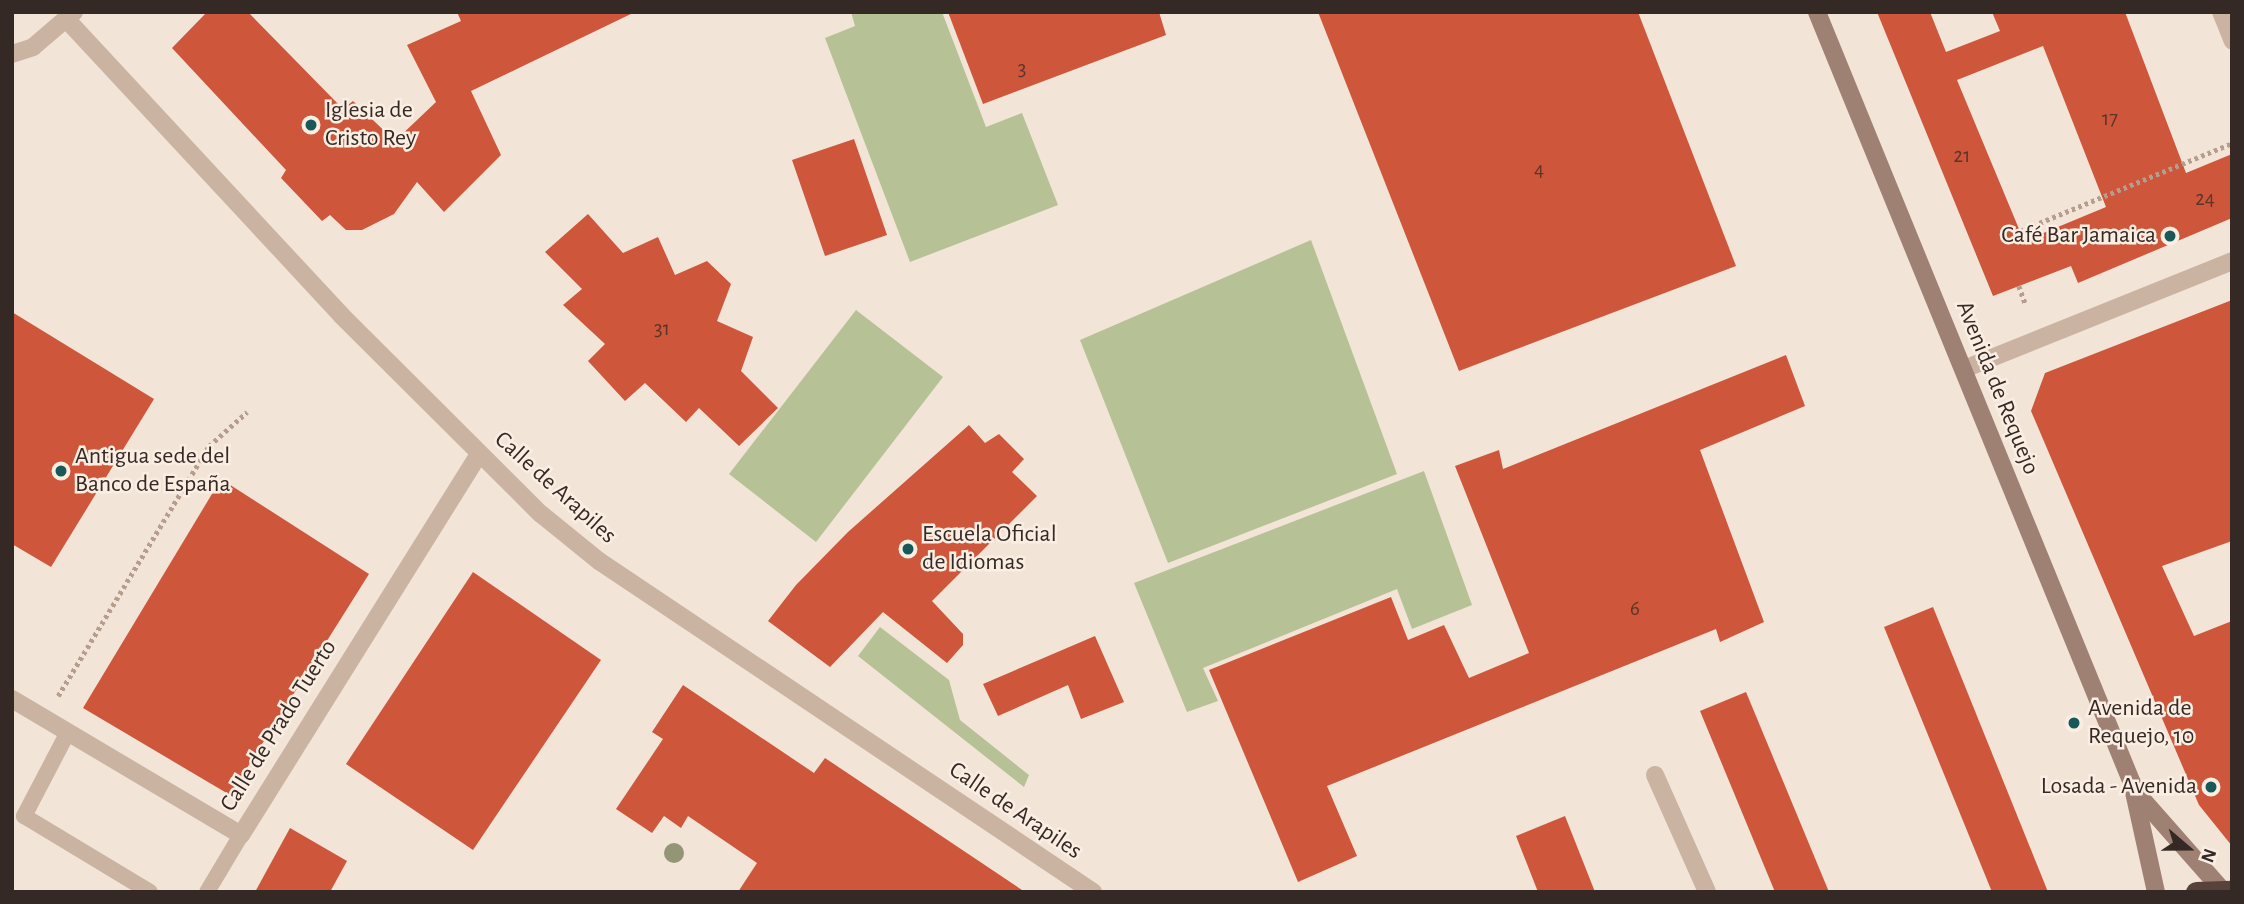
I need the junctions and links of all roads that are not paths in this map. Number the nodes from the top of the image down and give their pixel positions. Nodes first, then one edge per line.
1 (1817, 12) edge
2 (2220, 12) edge
3 (71, 16) edge
4 (2232, 42) edge
5 (12, 54) edge
6 (2232, 261) edge
7 (1964, 369) junction
8 (478, 454) junction
9 (12, 699) edge
10 (68, 732) junction
11 (1655, 775) dead end
12 (2132, 783) junction
13 (241, 835) junction
14 (2227, 890) edge
15 (150, 892) edge
16 (207, 892) edge
17 (1093, 892) edge
18 (1707, 892) edge
19 (2155, 892) edge
20 (2196, 892) edge

1 - 7 main road, Avenida de Requejo
2 - 4 lane
3 - 5 street
3 - 8 street, Calle de Arapiles
6 - 7 street
7 - 12 main road, Avenida de Requejo
8 - 13 street, Calle de Prado Tuerto
8 - 17 street, Calle de Arapiles
9 - 10 street, Calle de Prado Tuerto
10 - 13 street, Calle de Prado Tuerto
10 - 15 lane
11 - 18 street
12 - 14 main road, Avenida de Requejo
12 - 19 main road, Avenida de Requejo
13 - 16 lane
14 - 20 highway

